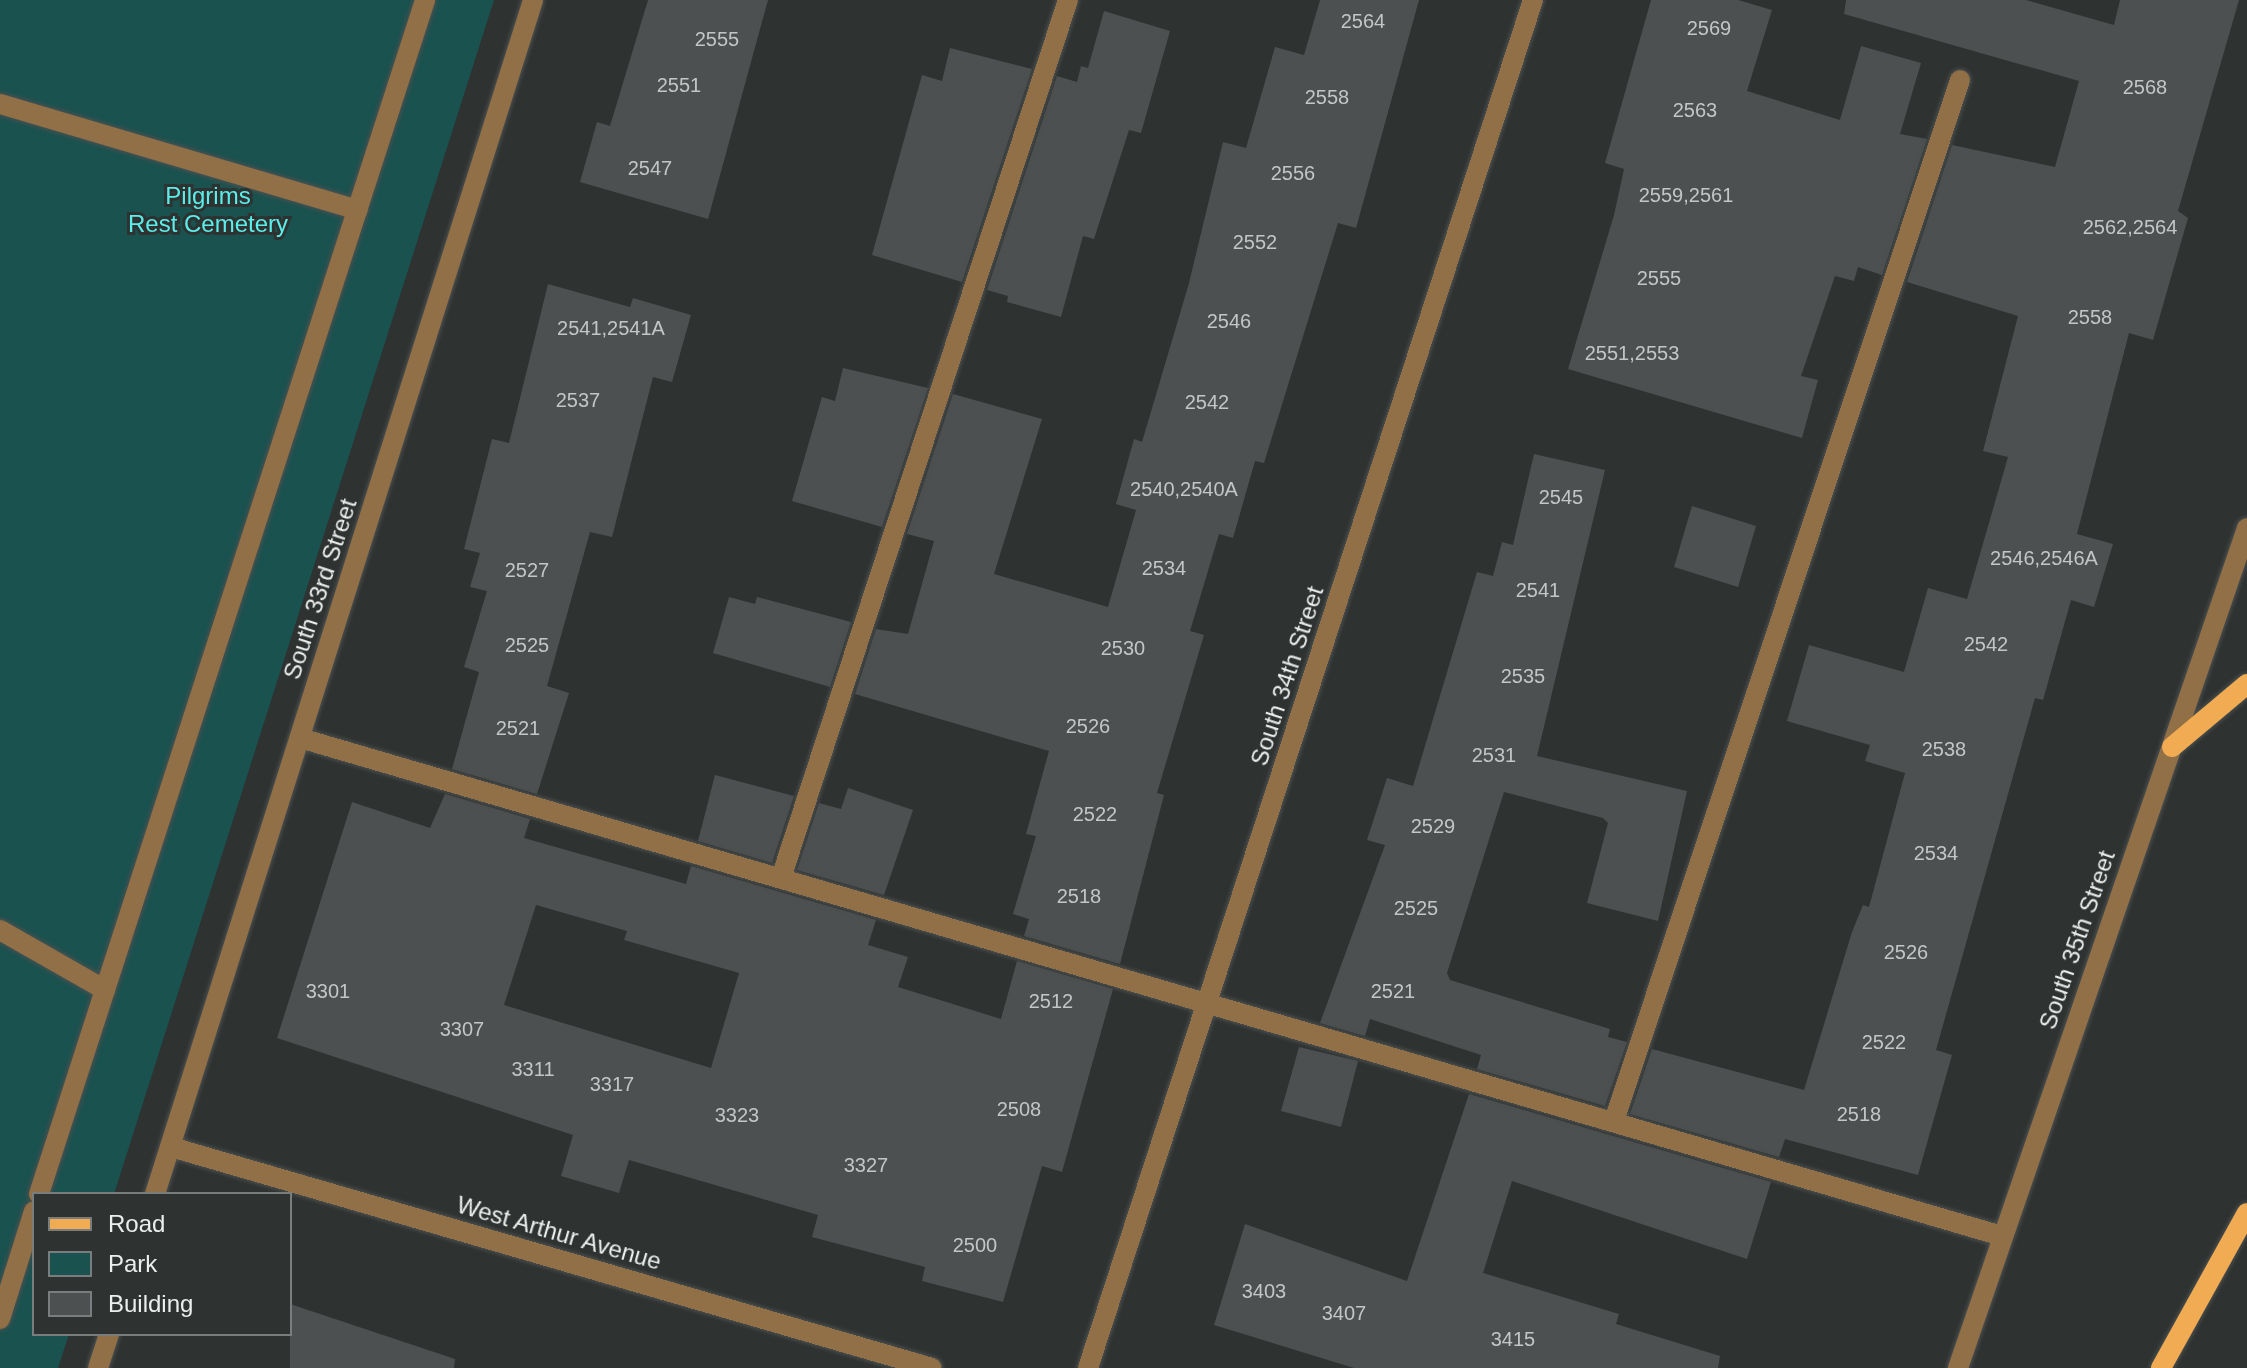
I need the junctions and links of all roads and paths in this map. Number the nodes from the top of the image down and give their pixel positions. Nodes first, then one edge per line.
1 (425, 0) edge
2 (533, 0) edge
3 (1068, 0) edge
4 (1533, 0) edge
5 (1960, 80) dead end
6 (0, 104) edge
7 (358, 210) junction
8 (2247, 528) edge
9 (2247, 684) edge
10 (300, 738) junction
11 (2172, 747) junction
12 (781, 878) junction
13 (0, 930) edge
14 (105, 990) junction
15 (1209, 1002) junction
16 (1614, 1121) junction
17 (171, 1147) junction
18 (40, 1192) edge
19 (156, 1192) edge
20 (32, 1217) edge
21 (2244, 1218) edge
22 (2002, 1236) junction
23 (0, 1319) edge
24 (108, 1336) edge
25 (98, 1368) edge
26 (932, 1368) edge
27 (1088, 1368) edge
28 (1958, 1368) edge
29 (2161, 1368) edge

1 - 7 street
2 - 10 street, South 33rd Street
3 - 12 street
4 - 15 street, South 34th Street
5 - 16 street
6 - 7 street
7 - 14 street
8 - 11 street, South 35th Street
9 - 11 main road
10 - 12 street
10 - 17 street, South 33rd Street
11 - 22 street, South 35th Street
12 - 15 street
13 - 14 street
14 - 18 street
15 - 16 street
15 - 27 street, South 34th Street
16 - 22 street
17 - 19 street, South 33rd Street
17 - 26 street, West Arthur Avenue
20 - 23 street
21 - 29 main road
22 - 28 street, South 35th Street
24 - 25 street

